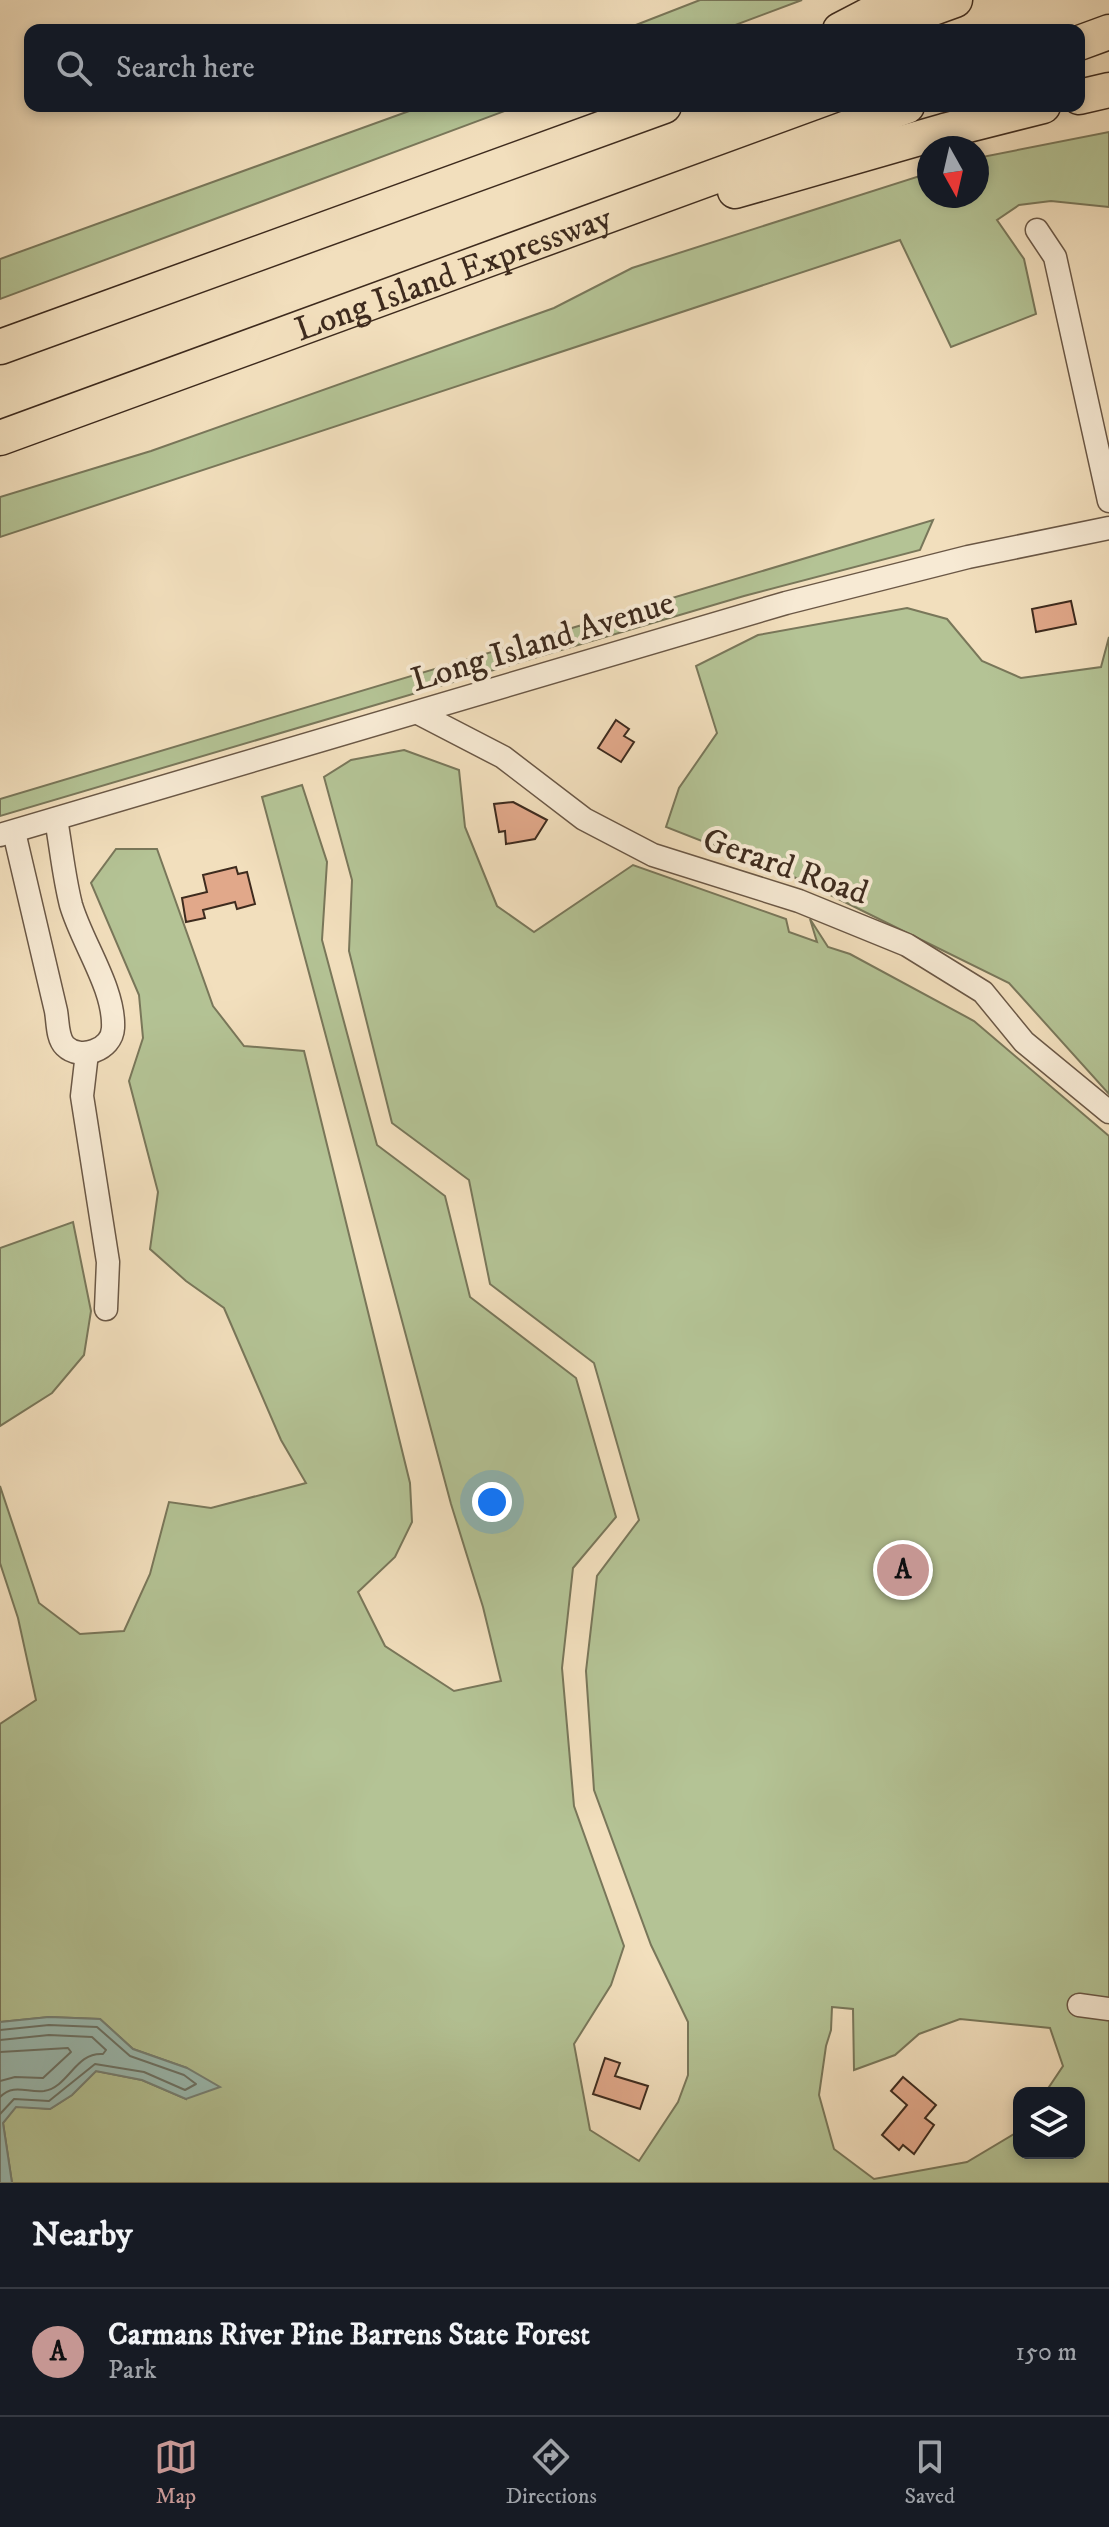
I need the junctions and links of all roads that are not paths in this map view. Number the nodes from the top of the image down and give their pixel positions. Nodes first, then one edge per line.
1 (898, 0) edge
2 (955, 0) edge
3 (852, 24) edge
4 (889, 24) edge
5 (1109, 32) edge
6 (1085, 41) edge
7 (1109, 90) edge
8 (1085, 96) edge
9 (647, 112) edge
10 (891, 112) edge
11 (1021, 112) edge
12 (1037, 230) dead end
13 (521, 247) junction
14 (0, 347) edge
15 (0, 438) edge
16 (1109, 501) edge
17 (1109, 528) edge
18 (418, 713) junction
19 (56, 819) junction
20 (7, 834) edge
21 (87, 1053) junction
22 (1109, 1112) edge
23 (106, 1309) dead end
24 (1079, 2005) dead end
25 (1109, 2009) edge

1 - 3 highway
2 - 4 highway
5 - 6 highway
7 - 8 highway
9 - 14 highway
10 - 13 highway, Long Island Expressway
11 - 13 highway
12 - 16 street
13 - 15 highway, Long Island Expressway
17 - 18 street, Long Island Avenue
18 - 19 street, Long Island Avenue
18 - 22 street, Gerard Road
19 - 20 street, Long Island Avenue
19 - 21 street
20 - 21 street
21 - 23 street
24 - 25 street

